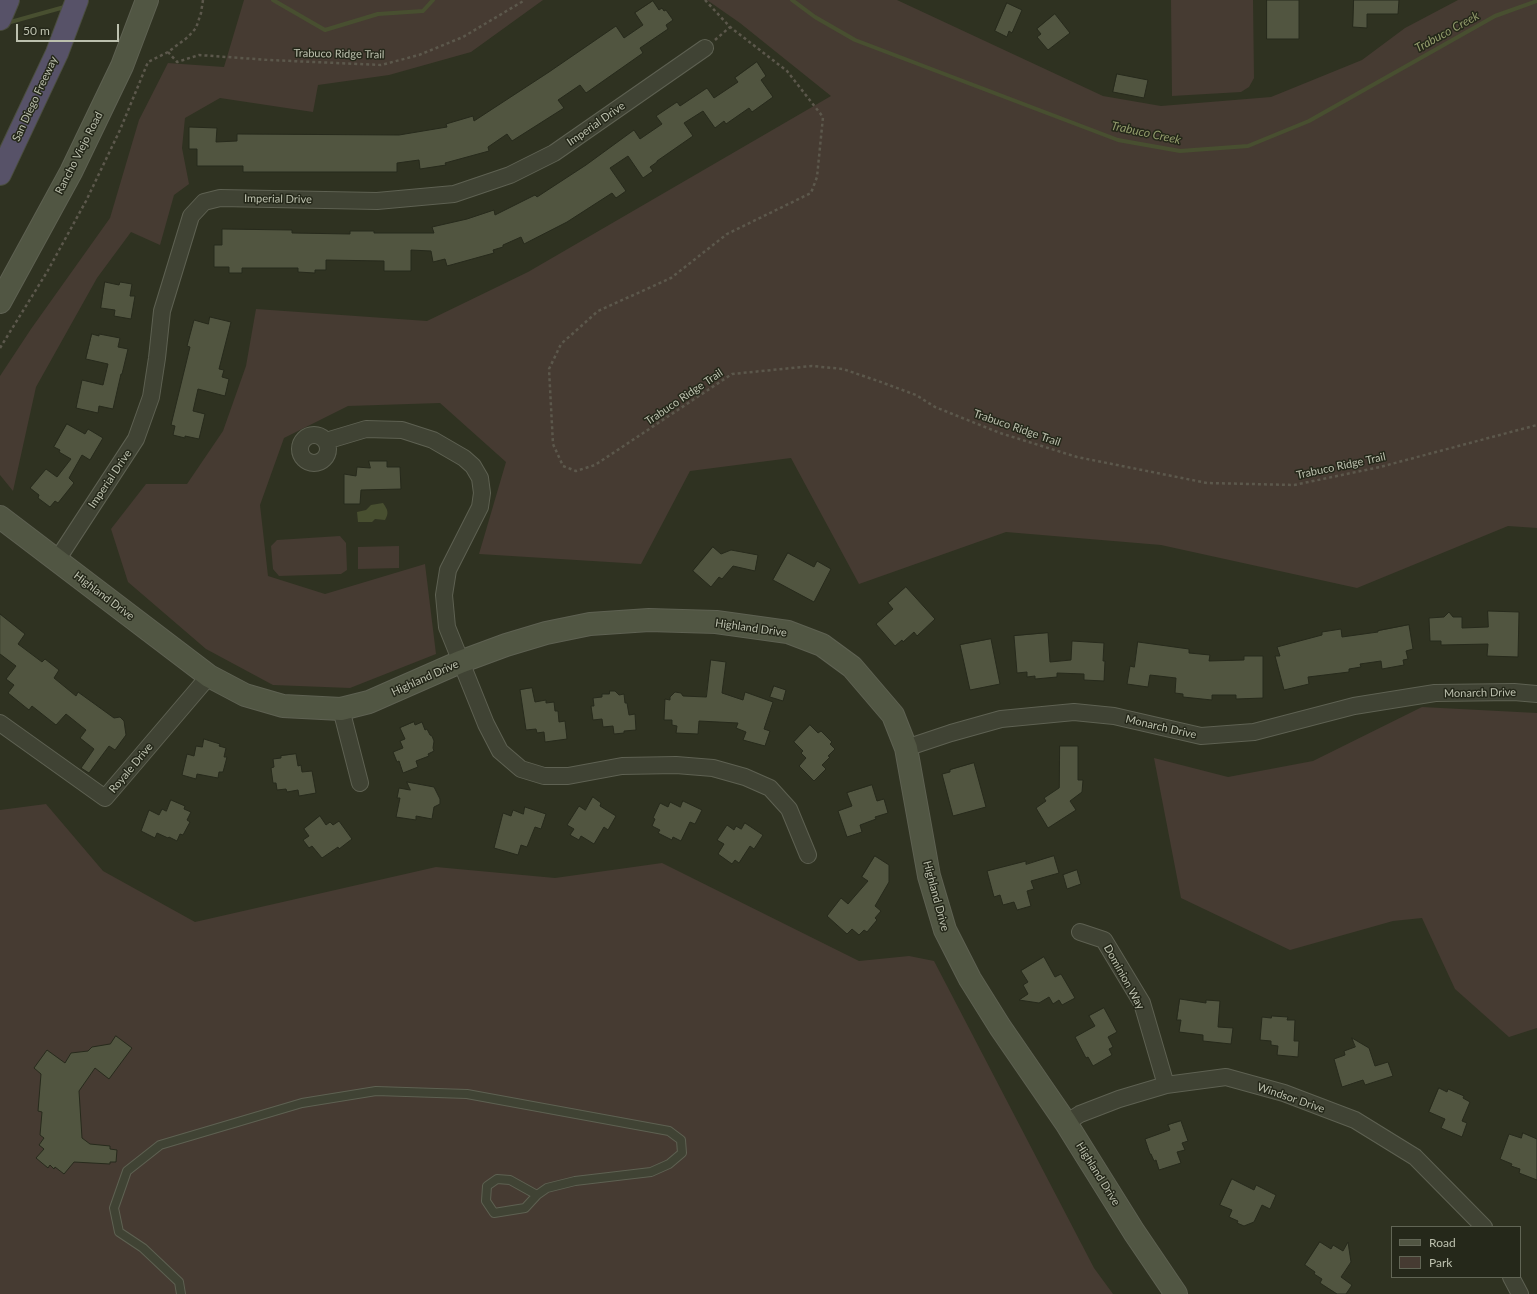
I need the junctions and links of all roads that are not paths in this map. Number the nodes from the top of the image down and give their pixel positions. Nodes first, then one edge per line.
1 (8, 0) edge
2 (77, 0) edge
3 (147, 0) edge
4 (0, 19) edge
5 (705, 48) road end
6 (0, 174) edge
7 (0, 302) edge
8 (326, 441) dead end
9 (0, 517) edge
10 (56, 560) junction
11 (460, 662) junction
12 (209, 676) junction
13 (1537, 694) edge
14 (341, 709) junction
15 (0, 723) edge
16 (906, 748) junction
17 (360, 782) dead end
18 (808, 855) dead end
19 (1080, 932) dead end
20 (1166, 1085) junction
21 (1066, 1123) junction
22 (537, 1195) junction
23 (1483, 1226) edge
24 (1512, 1278) edge
25 (181, 1294) edge
26 (1176, 1294) edge
27 (1520, 1294) edge

1 - 4 highway
2 - 6 highway, San Diego Freeway
3 - 7 street, Rancho Viejo Road
5 - 10 street, Imperial Drive
8 - 11 street
9 - 10 street, Highland Drive
10 - 12 street, Highland Drive
11 - 14 street, Highland Drive
11 - 16 street, Highland Drive
11 - 18 street
12 - 14 street, Highland Drive
12 - 15 street, Royale Drive
13 - 16 street, Monarch Drive
14 - 17 street
16 - 21 street, Highland Drive
19 - 20 street, Dominion Way
20 - 21 street, Windsor Drive
20 - 23 street, Windsor Drive
21 - 26 street, Highland Drive
22 - 22 lane
22 - 25 lane
24 - 27 street

